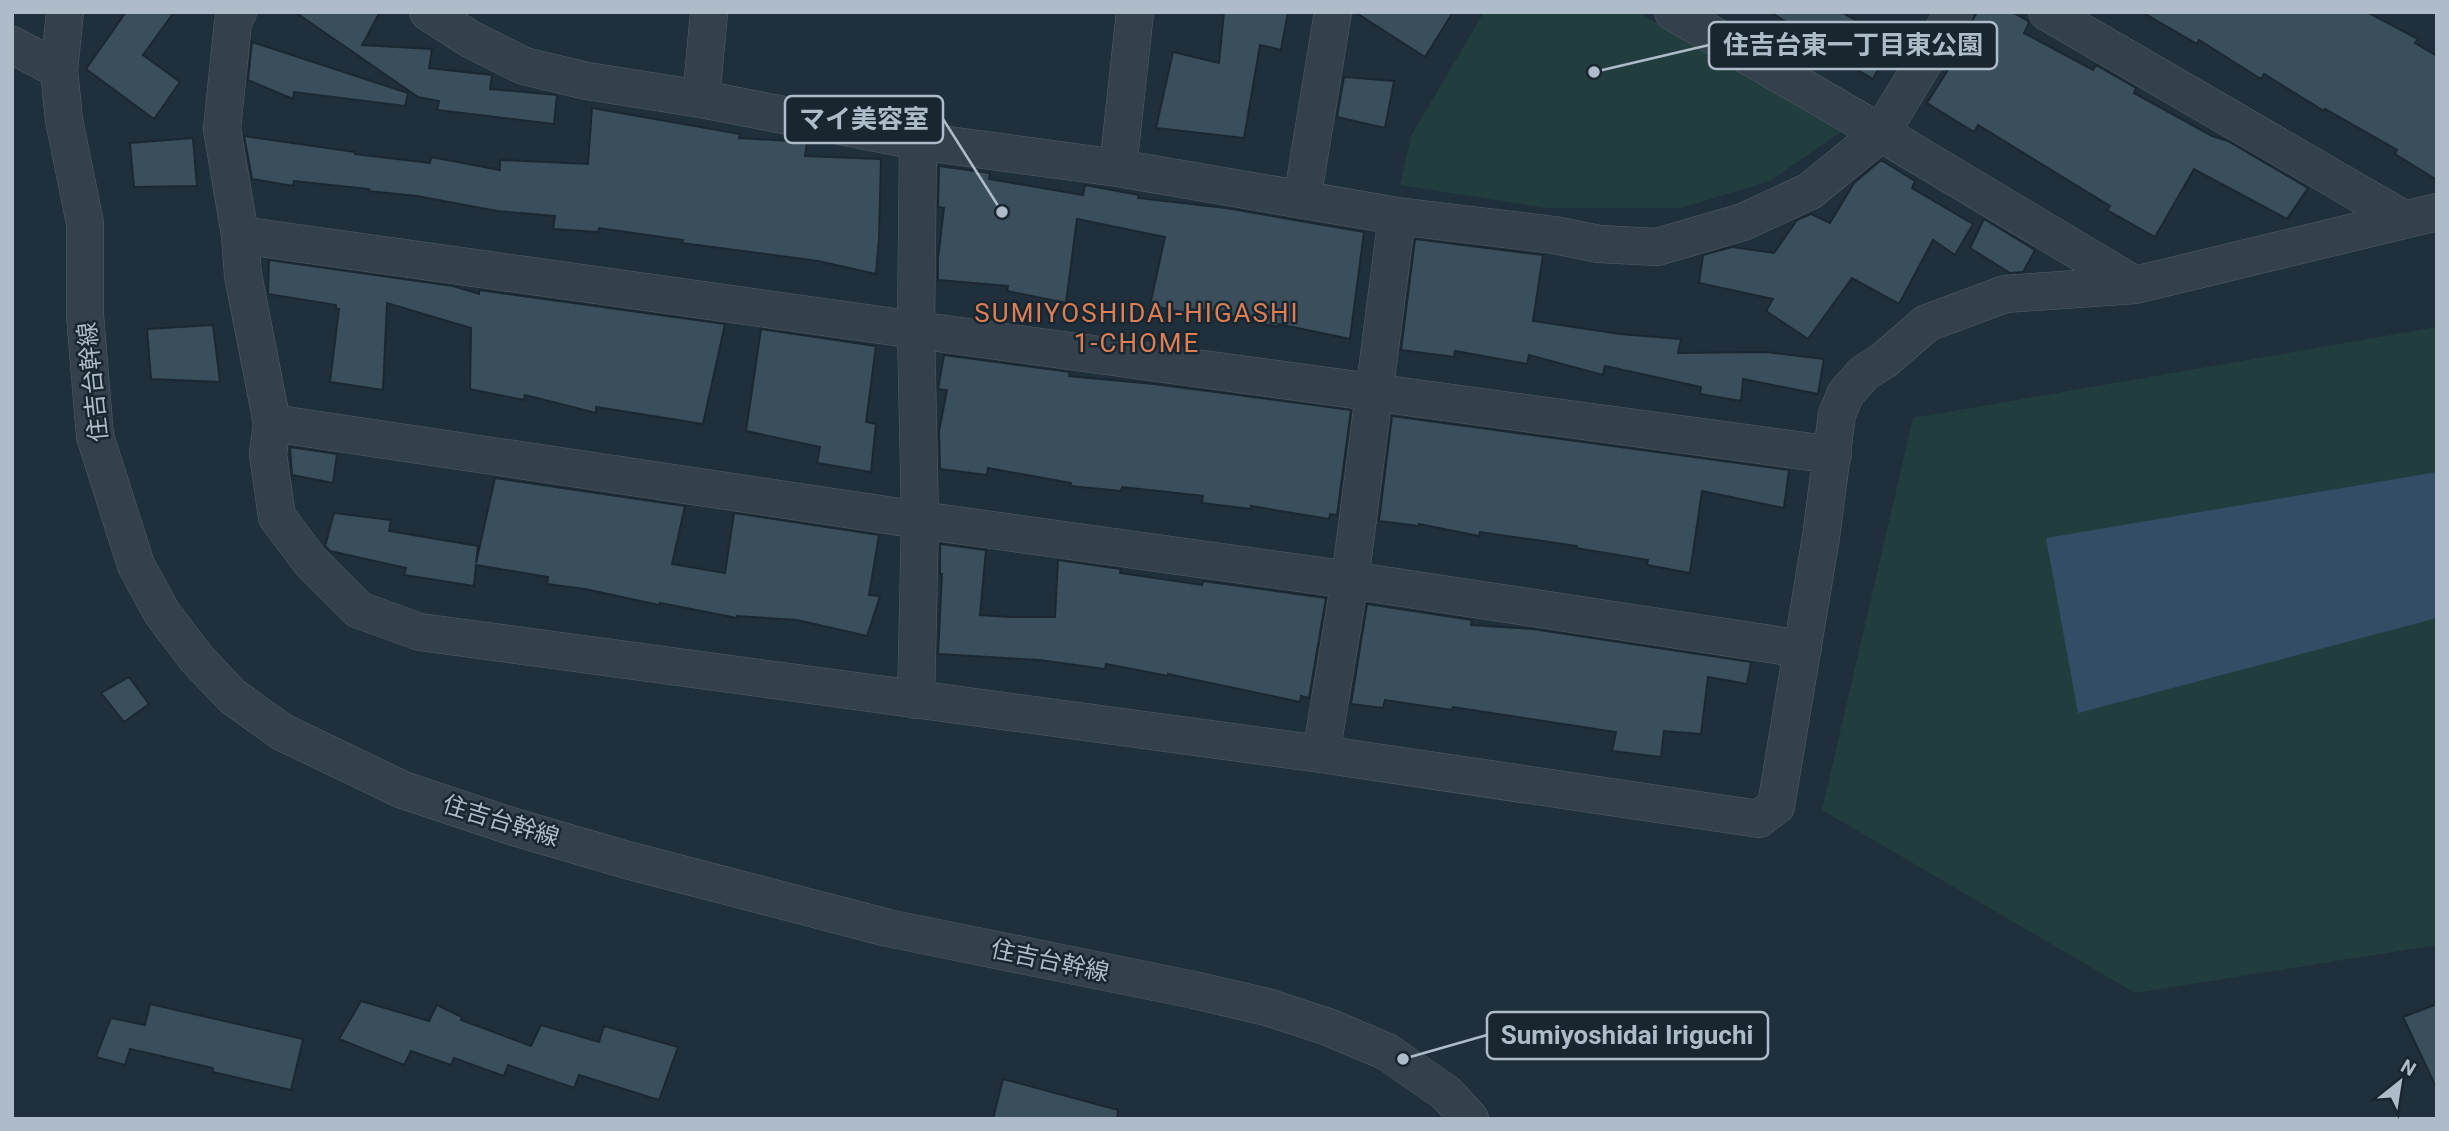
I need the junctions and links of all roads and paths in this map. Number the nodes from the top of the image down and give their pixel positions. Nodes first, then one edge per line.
1 (65, 12) edge
2 (238, 12) edge
3 (428, 12) edge
4 (709, 12) edge
5 (1135, 12) edge
6 (1333, 12) edge
7 (1673, 12) edge
8 (1954, 12) edge
9 (2047, 12) edge
10 (12, 45) edge
11 (60, 70) junction
12 (701, 99) junction
13 (1881, 133) junction
14 (918, 141) junction
15 (1118, 168) junction
16 (1301, 200) junction
17 (1397, 216) junction
18 (2421, 216) edge
19 (240, 235) junction
20 (2135, 285) junction
21 (915, 330) junction
22 (1376, 393) junction
23 (272, 423) junction
24 (1833, 455) junction
25 (920, 520) junction
26 (1350, 580) junction
27 (1803, 649) junction
28 (916, 700) junction
29 (1321, 754) junction
30 (1470, 1119) edge

1 - 11 street, 住吉台幹線
2 - 19 street
3 - 12 street
4 - 12 street
5 - 15 street
6 - 16 street
7 - 13 street
8 - 13 street
9 - 18 street
10 - 11 street
11 - 30 street, 住吉台幹線
12 - 14 street
13 - 17 street
13 - 20 street
14 - 15 street
14 - 21 street
15 - 16 street
16 - 17 street
17 - 22 street
18 - 20 street
19 - 21 street
19 - 23 street
20 - 24 street
21 - 22 street
21 - 25 street
22 - 24 street
22 - 26 street
23 - 25 street
23 - 28 street
24 - 27 street
25 - 26 street
25 - 28 street
26 - 27 street
26 - 29 street
27 - 29 street
28 - 29 street

